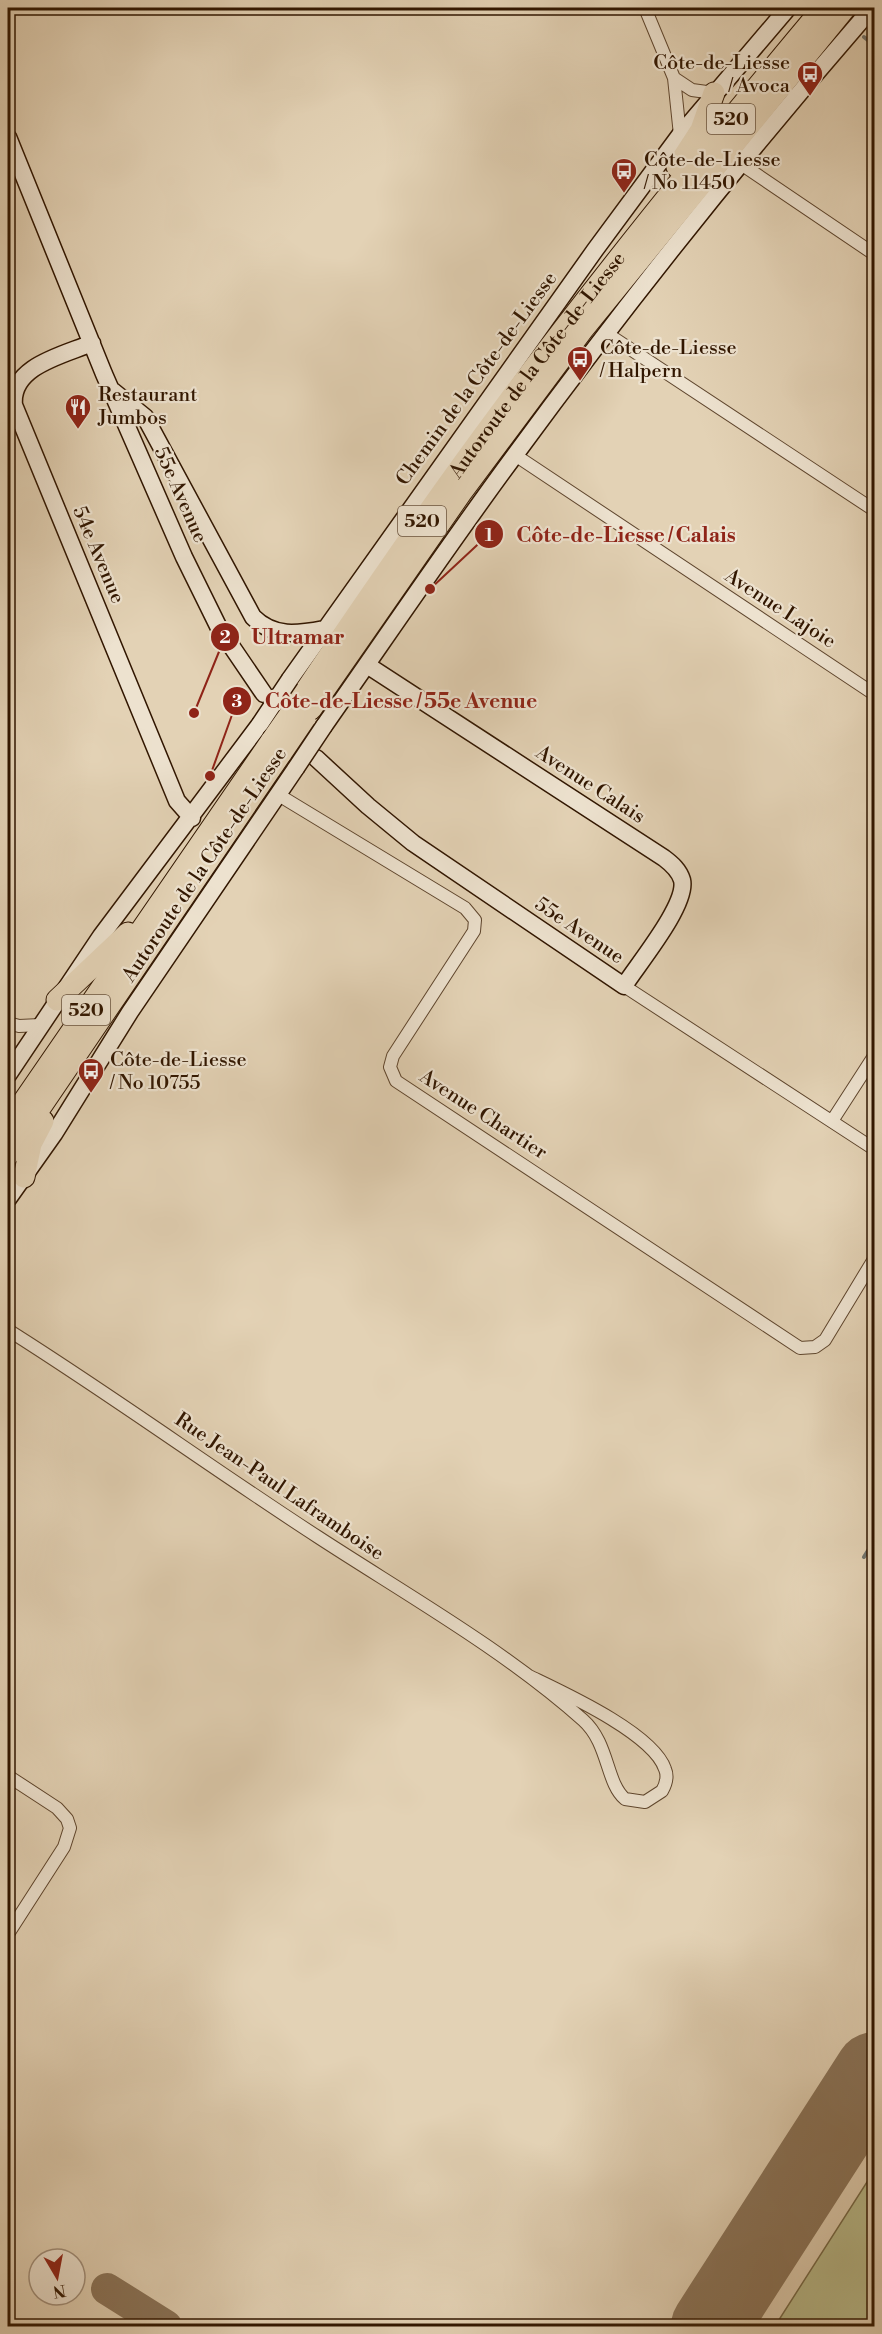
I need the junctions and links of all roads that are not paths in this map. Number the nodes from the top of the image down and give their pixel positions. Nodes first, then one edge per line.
1 (645, 8) edge
2 (788, 8) edge
3 (823, 8) edge
4 (845, 8) edge
5 (872, 8) edge
6 (674, 78) junction
7 (714, 93) junction
8 (680, 135) junction
9 (8, 137) edge
10 (741, 164) junction
11 (639, 231) junction
12 (874, 254) edge
13 (606, 333) junction
14 (92, 343) junction
15 (111, 389) junction
16 (514, 455) junction
17 (874, 510) edge
18 (324, 629) junction
19 (367, 665) junction
20 (264, 694) dead end
21 (874, 694) edge
22 (301, 695) junction
23 (271, 739) junction
24 (316, 758) dead end
25 (277, 794) junction
26 (192, 818) junction
27 (164, 896) junction
28 (624, 986) junction
29 (57, 1000) junction
30 (8, 1023) edge
31 (40, 1025) junction
32 (75, 1056) junction
33 (874, 1056) edge
34 (8, 1070) edge
35 (832, 1121) junction
36 (8, 1124) edge
37 (874, 1149) edge
38 (8, 1155) edge
39 (24, 1177) junction
40 (8, 1199) edge
41 (874, 1259) edge
42 (8, 1330) edge
43 (529, 1676) junction
44 (8, 1776) edge
45 (8, 1934) edge

1 - 6 street
2 - 7 main road, Chemin de la Côte-de-Liesse
3 - 11 highway, Autoroute de la Côte-de-Liesse / 520
4 - 22 highway, Autoroute de la Côte-de-Liesse / 520
5 - 10 main road
6 - 7 street
6 - 8 street
7 - 8 main road, Chemin de la Côte-de-Liesse
7 - 11 highway
8 - 18 main road, Chemin de la Côte-de-Liesse
9 - 14 main road, 55e Avenue
10 - 12 street
10 - 13 main road
11 - 22 highway, Autoroute de la Côte-de-Liesse / 520
13 - 16 main road
13 - 17 street
14 - 15 main road, 55e Avenue
14 - 26 main road, 54e Avenue
15 - 18 main road
15 - 20 main road, 55e Avenue
16 - 19 main road
16 - 21 street, Avenue Lajoie
18 - 22 main road, Chemin de la Côte-de-Liesse
19 - 25 main road, bridge
19 - 28 main road, Avenue Calais
22 - 23 highway, Autoroute de la Côte-de-Liesse / 520, bridge
23 - 26 main road
23 - 27 highway, Autoroute de la Côte-de-Liesse / 520
23 - 32 highway, Autoroute de la Côte-de-Liesse / 520
24 - 28 main road, 55e Avenue
25 - 39 main road
25 - 41 street, Avenue Chartier
26 - 29 main road
27 - 29 highway
27 - 36 highway, Autoroute de la Côte-de-Liesse / 520
28 - 35 street, 55e Avenue
29 - 31 main road
30 - 31 street
31 - 34 main road
32 - 38 highway, Autoroute de la Côte-de-Liesse / 520
32 - 39 highway
33 - 35 street
35 - 37 street
39 - 40 main road
42 - 43 street, Rue Jean-Paul Laframboise
43 - 43 street, Rue Jean-Paul Laframboise
44 - 45 street

